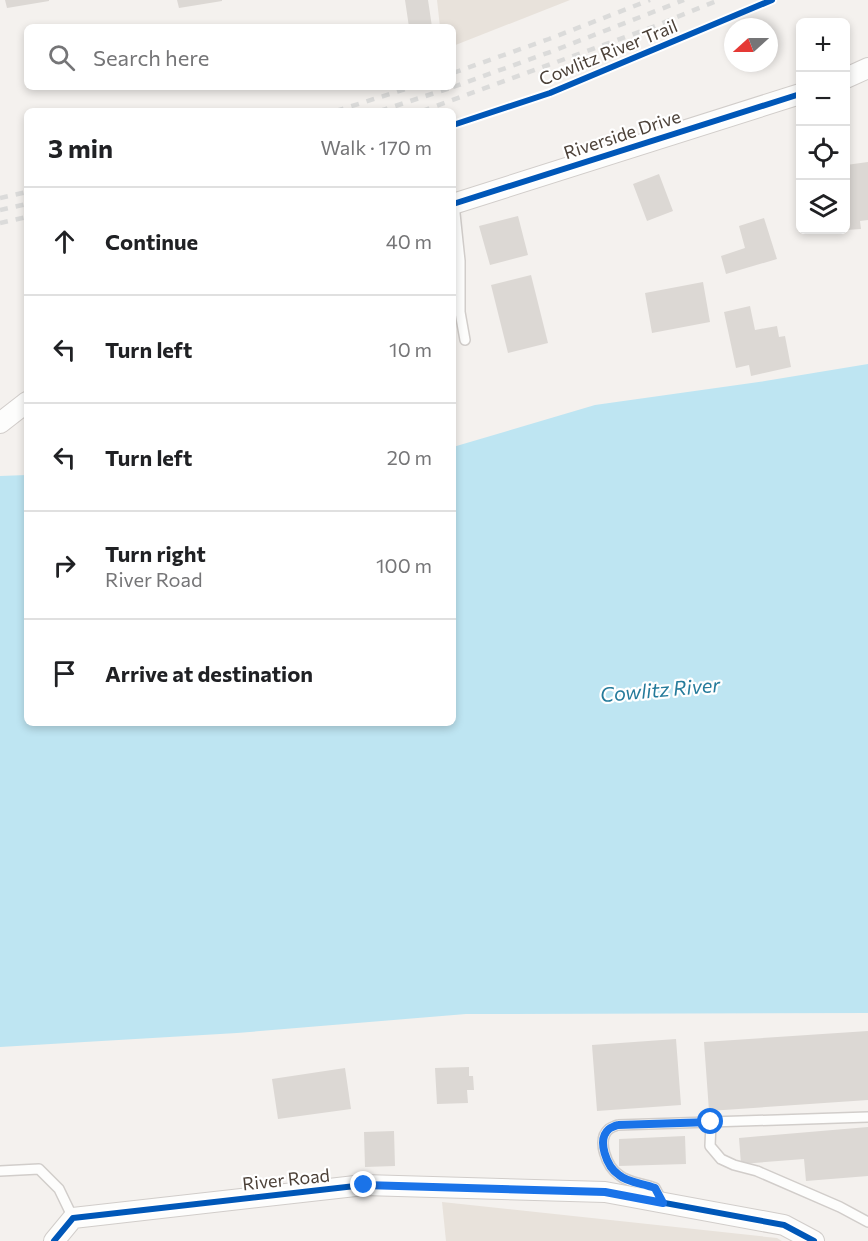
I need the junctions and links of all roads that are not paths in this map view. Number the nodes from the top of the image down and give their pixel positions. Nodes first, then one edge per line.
1 (868, 68) edge
2 (850, 76) edge
3 (796, 96) edge
4 (456, 203) edge
5 (456, 228) edge
6 (465, 340) dead end
7 (24, 404) edge
8 (0, 423) edge
9 (868, 1117) edge
10 (711, 1122) junction
11 (0, 1171) edge
12 (663, 1203) junction
13 (73, 1218) junction
14 (868, 1222) edge
15 (54, 1241) edge
16 (814, 1241) edge

1 - 2 street
3 - 4 street, Riverside Drive
5 - 6 lane
7 - 8 street
9 - 10 lane
10 - 12 lane
10 - 14 lane
11 - 13 lane
12 - 13 street, River Road
12 - 16 street, River Road
13 - 15 street

